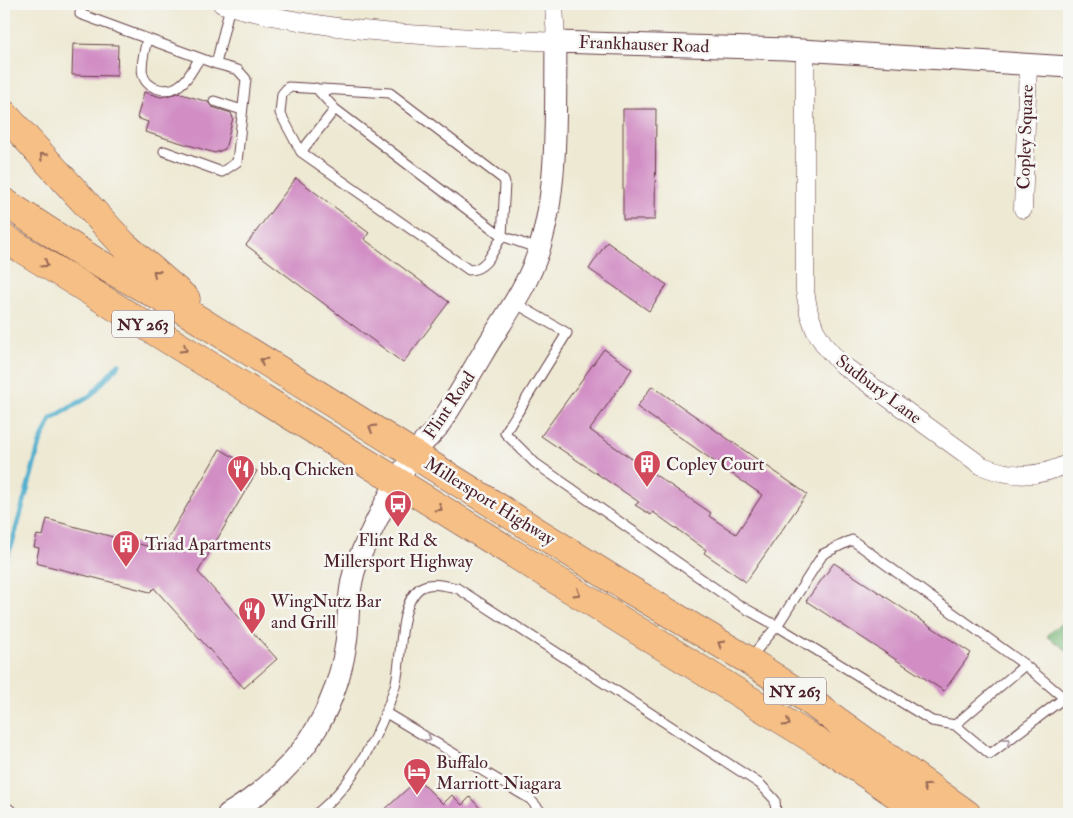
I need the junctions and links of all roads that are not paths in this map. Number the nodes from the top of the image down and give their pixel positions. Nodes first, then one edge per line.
1 (81, 4) edge
2 (554, 4) edge
3 (226, 5) edge
4 (147, 39) junction
5 (556, 42) junction
6 (805, 50) junction
7 (200, 58) junction
8 (216, 64) junction
9 (1028, 65) junction
10 (1069, 67) edge
11 (316, 88) junction
12 (214, 101) dead end
13 (335, 109) junction
14 (242, 110) junction
15 (4, 114) edge
16 (164, 151) dead end
17 (301, 152) junction
18 (4, 202) edge
19 (1023, 209) dead end
20 (502, 236) junction
21 (4, 238) edge
22 (539, 249) junction
23 (514, 302) junction
24 (231, 341) junction
25 (414, 453) junction
26 (1069, 463) edge
27 (398, 481) junction
28 (778, 626) junction
29 (748, 660) junction
30 (1025, 666) junction
31 (386, 713) junction
32 (955, 725) junction
33 (240, 810) edge
34 (917, 810) edge
35 (316, 814) edge
36 (543, 814) edge
37 (776, 814) edge
38 (966, 814) edge

1 - 4 lane
2 - 5 street
3 - 5 street, Frankhauser Road
3 - 8 lane
4 - 7 lane
4 - 7 lane
5 - 6 street, Frankhauser Road
5 - 22 street, Flint Road
6 - 9 street, Frankhauser Road
6 - 26 street, Sudbury Lane
7 - 8 lane
8 - 14 lane
9 - 10 street, Frankhauser Road
9 - 19 street, Copley Square
11 - 13 lane
11 - 17 lane
11 - 20 lane
12 - 14 lane
13 - 17 lane
13 - 20 lane
14 - 16 lane
24 -> 15 main road
17 - 20 lane
18 - 24 main road, Millersport Highway / NY 263
20 - 22 lane
21 -> 27 main road, Millersport Highway / NY 263
22 - 23 street, Flint Road
23 - 25 street, Flint Road
23 - 28 lane
25 -> 24 main road, Millersport Highway / NY 263
25 - 27 street, Flint Road
29 -> 25 main road, Millersport Highway / NY 263
27 - 33 street, Flint Road
27 -> 34 main road, Millersport Highway / NY 263
28 - 29 lane
28 - 30 lane
28 - 32 lane
38 -> 29 main road, Millersport Highway / NY 263
30 - 32 lane
32 -> 30 lane
31 - 35 lane
31 -> 36 lane
31 - 37 lane

